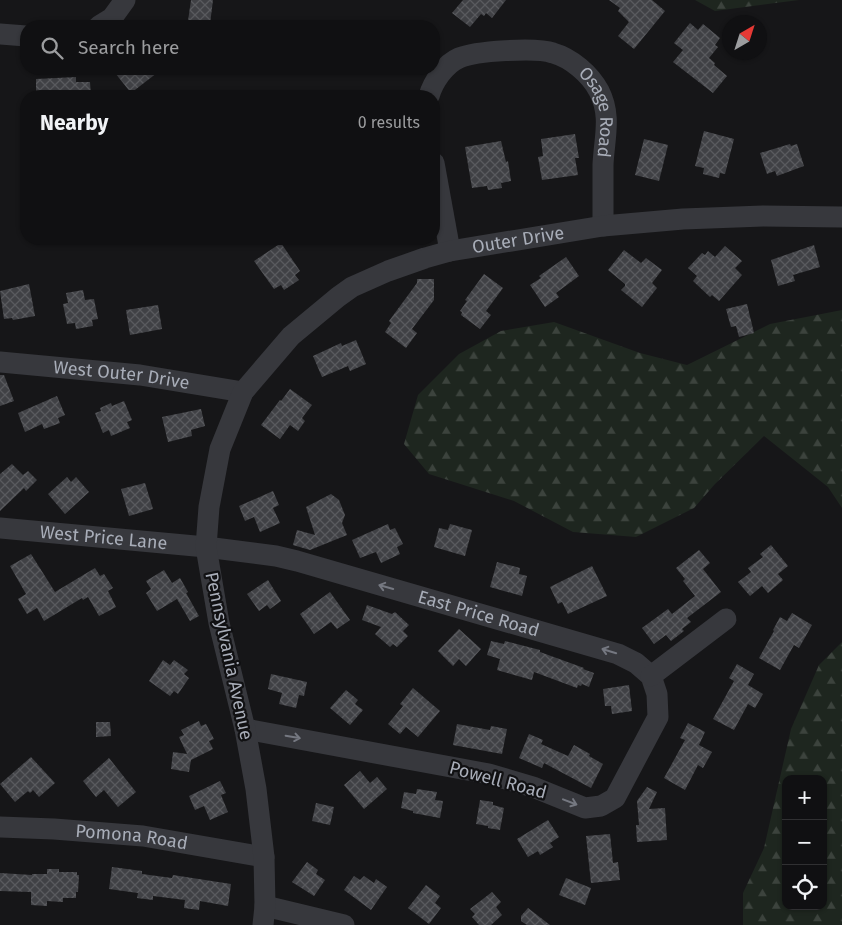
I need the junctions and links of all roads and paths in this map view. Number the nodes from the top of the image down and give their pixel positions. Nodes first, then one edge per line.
1 (126, 0) edge
2 (109, 20) edge
3 (0, 34) edge
4 (20, 36) edge
5 (432, 90) edge
6 (440, 196) edge
7 (842, 217) edge
8 (603, 226) junction
9 (450, 251) junction
10 (0, 362) edge
11 (244, 392) junction
12 (0, 528) edge
13 (206, 547) junction
14 (726, 619) dead end
15 (651, 676) junction
16 (245, 729) junction
17 (0, 827) edge
18 (264, 857) junction
19 (264, 916) edge
20 (344, 925) edge

1 - 2 street
3 - 4 street
5 - 8 street, Osage Road
6 - 9 street
7 - 8 street, Outer Drive
8 - 9 street, Outer Drive
9 - 11 street, Outer Drive
10 - 11 street, West Outer Drive
11 - 13 street, Pennsylvania Avenue
12 - 13 street, West Price Lane
15 -> 13 street, East Price Road
13 - 16 street, Pennsylvania Avenue
14 - 15 street
16 -> 15 street, Powell Road
16 - 18 street, Pennsylvania Avenue
17 - 18 street, Pomona Road
18 - 19 street, Pennsylvania Avenue
19 - 20 street

